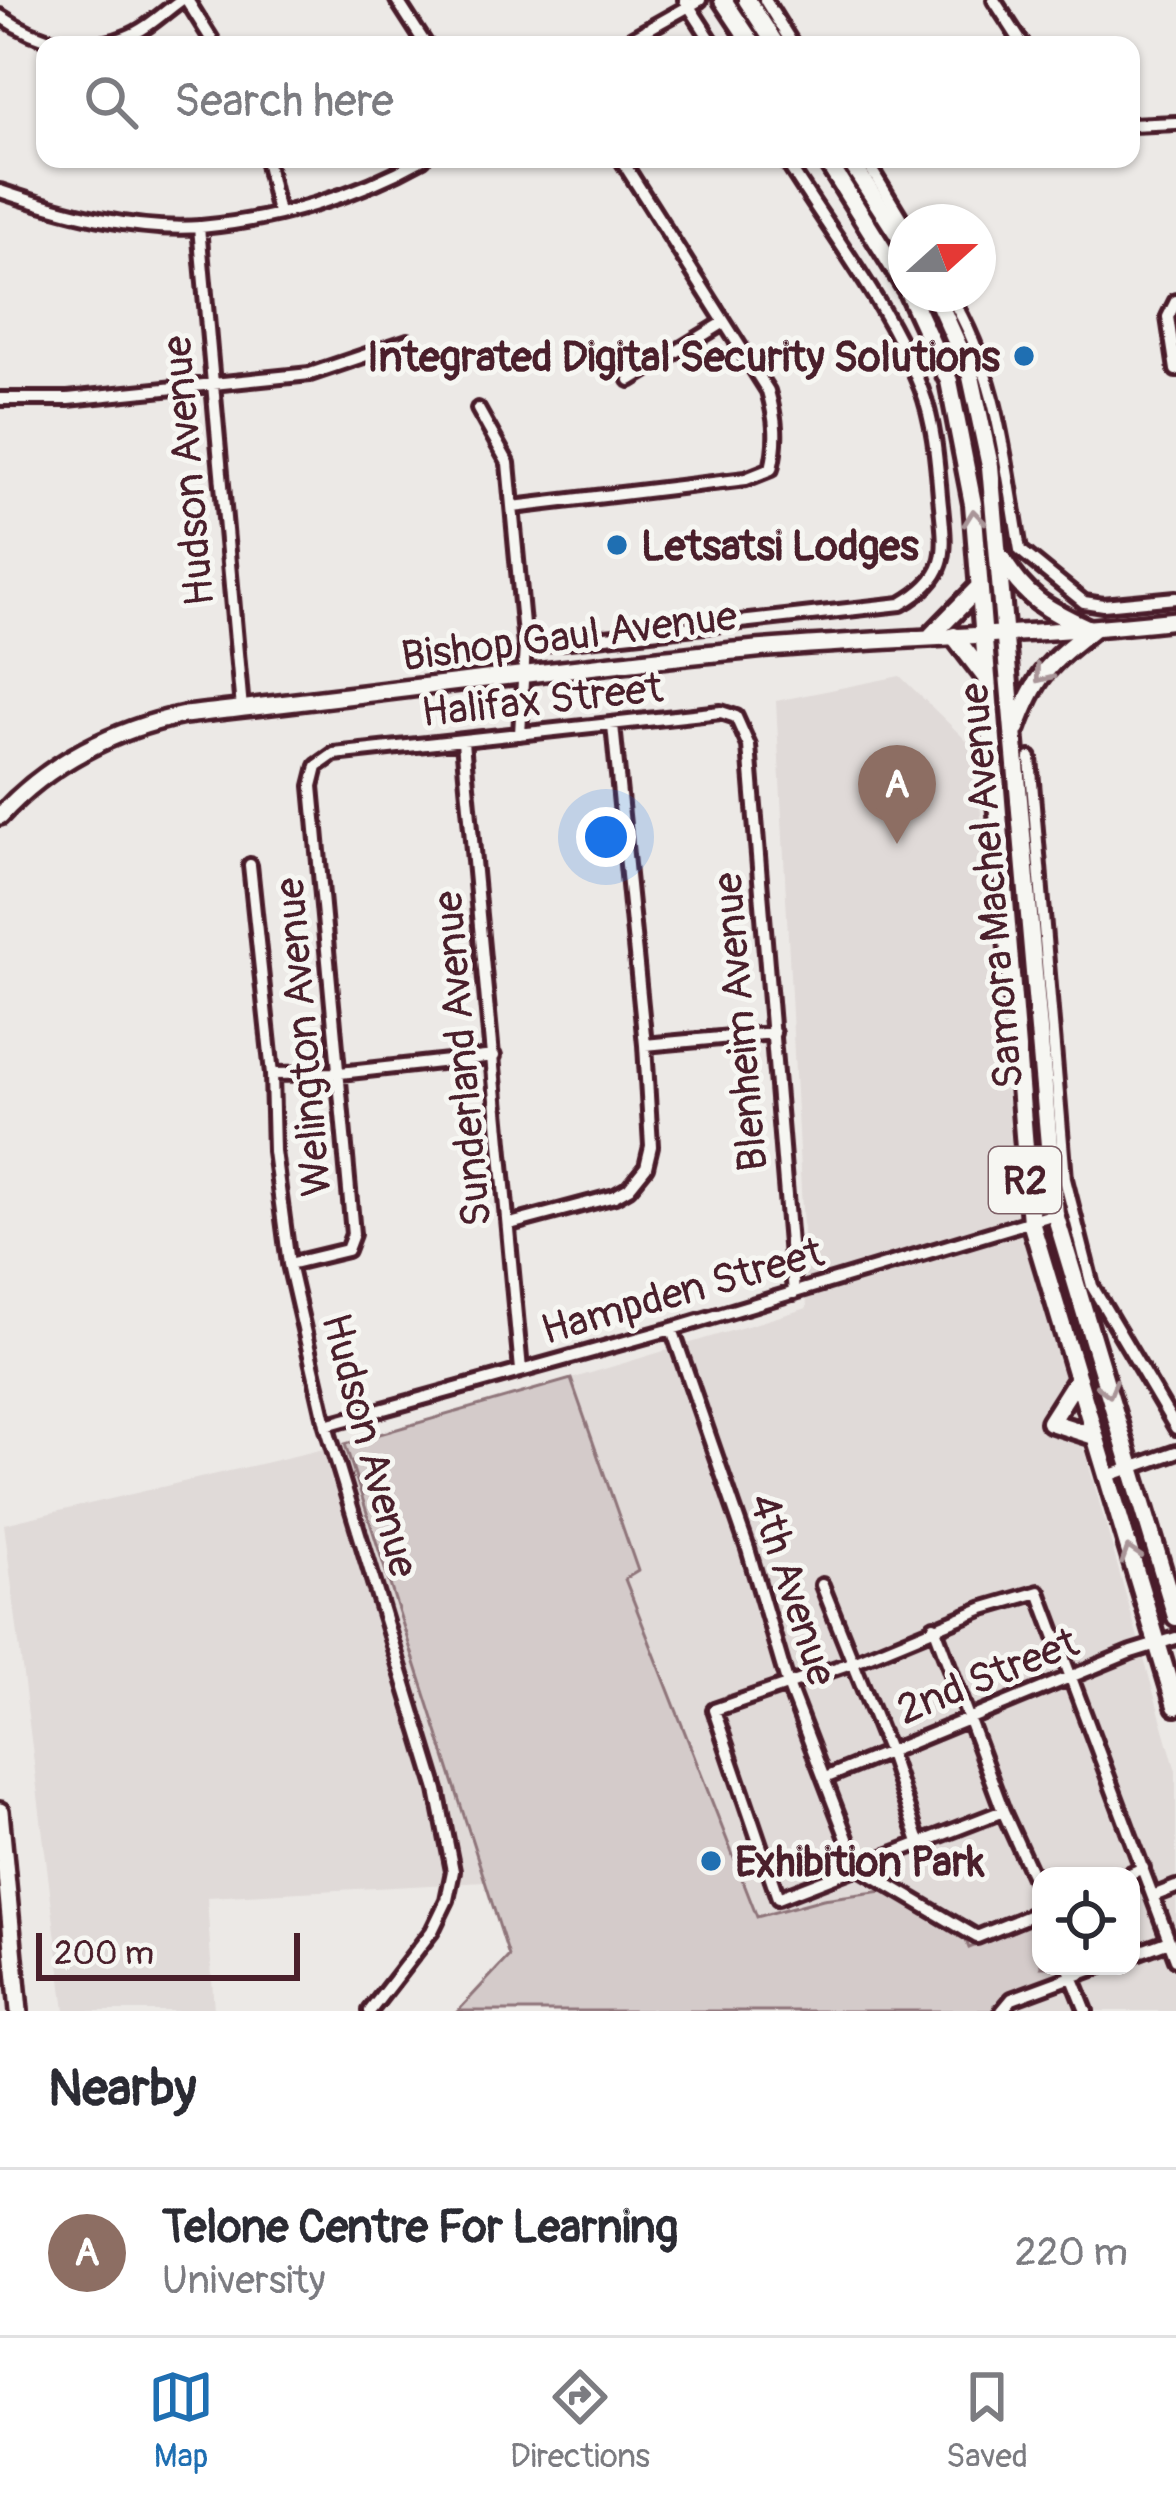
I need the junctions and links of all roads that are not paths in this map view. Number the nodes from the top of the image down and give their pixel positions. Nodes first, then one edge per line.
1 (184, 0) edge
2 (414, 0) edge
3 (724, 0) edge
4 (747, 0) edge
5 (764, 0) edge
6 (994, 0) edge
7 (692, 2) edge
8 (400, 4) edge
9 (0, 16) edge
10 (36, 36) edge
11 (130, 36) edge
12 (209, 36) edge
13 (420, 36) edge
14 (635, 36) edge
15 (709, 36) edge
16 (747, 36) edge
17 (770, 36) edge
18 (787, 36) edge
19 (1017, 36) edge
20 (1176, 123) edge
21 (1140, 125) edge
22 (268, 168) edge
23 (405, 168) edge
24 (627, 168) edge
25 (790, 168) edge
26 (832, 168) edge
27 (855, 168) edge
28 (871, 168) edge
29 (0, 191) edge
30 (893, 204) edge
31 (278, 213) junction
32 (888, 219) edge
33 (199, 227) junction
34 (888, 259) edge
35 (1176, 301) edge
36 (919, 312) edge
37 (944, 312) edge
38 (960, 312) edge
39 (723, 323) junction
40 (408, 341) dead end
41 (1176, 370) edge
42 (630, 380) dead end
43 (213, 385) junction
44 (0, 399) edge
45 (478, 409) dead end
46 (513, 507) junction
47 (1000, 556) junction
48 (978, 588) junction
49 (1176, 598) edge
50 (1176, 620) edge
51 (1091, 630) junction
52 (983, 634) junction
53 (1006, 634) junction
54 (932, 635) junction
55 (954, 636) junction
56 (525, 646) junction
57 (524, 674) junction
58 (987, 681) junction
59 (242, 709) junction
60 (613, 725) junction
61 (520, 734) junction
62 (1014, 734) junction
63 (463, 742) junction
64 (749, 746) joint
65 (1030, 758) dead end
66 (323, 759) joint
67 (0, 816) edge
68 (250, 865) dead end
69 (774, 1033) junction
70 (645, 1046) junction
71 (494, 1056) junction
72 (340, 1073) junction
73 (272, 1074) junction
74 (1055, 1214) junction
75 (1031, 1222) junction
76 (510, 1224) junction
77 (289, 1264) junction
78 (794, 1292) junction
79 (672, 1329) junction
80 (521, 1370) junction
81 (1078, 1378) junction
82 (326, 1425) junction
83 (1176, 1428) edge
84 (1094, 1436) junction
85 (1176, 1452) edge
86 (1132, 1470) junction
87 (1105, 1477) junction
88 (1159, 1560) junction
89 (1176, 1583) edge
90 (822, 1585) dead end
91 (1176, 1617) edge
92 (934, 1626) junction
93 (1167, 1641) edge
94 (851, 1663) junction
95 (1072, 1677) junction
96 (788, 1682) junction
97 (1176, 1706) edge
98 (971, 1716) junction
99 (888, 1750) junction
100 (825, 1778) junction
101 (0, 1811) edge
102 (1003, 1811) junction
103 (2, 1841) edge
104 (919, 1842) junction
105 (858, 1867) junction
106 (1143, 1868) junction
107 (1140, 1869) edge
108 (1032, 1875) edge
109 (1176, 1887) edge
110 (1153, 1896) junction
111 (1176, 1903) edge
112 (1158, 1910) junction
113 (1032, 1915) edge
114 (1169, 1941) junction
115 (1140, 1952) edge
116 (1176, 1959) edge
117 (1062, 1975) edge
118 (1072, 1975) edge
119 (22, 2011) edge
120 (370, 2011) edge
121 (1002, 2011) edge
122 (1086, 2011) edge

1 - 11 street
1 - 12 street
2 - 8 street
3 - 16 highway
4 - 17 highway
5 - 18 street
6 - 19 street
7 - 14 street
7 - 15 street
8 - 13 street
9 - 10 street
20 - 21 street
22 - 31 street
23 - 31 street
24 - 39 street
25 - 56 street, Bishop Gaul Avenue
26 - 34 highway, R2
27 - 32 highway
28 - 30 street
29 - 33 street
31 - 33 street
33 - 43 street, Hudson Avenue
35 - 41 street
48 -> 36 highway, R2
37 - 47 highway, R2
38 - 49 street
39 - 42 street
39 - 46 street
40 - 43 street
43 - 44 street
43 - 59 street, Hudson Avenue
45 - 46 street
46 - 56 street
47 - 51 highway
47 - 53 highway, R2
48 - 52 highway, R2
48 - 54 highway
50 - 51 main road, Bishop Gaul Avenue
51 - 53 main road, Bishop Gaul Avenue
51 -> 62 highway
52 - 53 main road, Bishop Gaul Avenue
52 - 55 main road, Bishop Gaul Avenue
52 - 58 highway, Samora Machel Avenue / R2
53 - 62 highway, Samora Machel Avenue / R2
54 - 55 main road, Bishop Gaul Avenue
54 - 57 main road, Bishop Gaul Avenue
55 - 58 highway
56 - 57 street
57 - 59 main road, Bishop Gaul Avenue
57 - 61 street
58 - 75 highway, Samora Machel Avenue / R2
59 - 67 main road, Bishop Gaul Avenue
60 - 61 street, Halifax Street
60 - 64 street, Halifax Street
60 - 70 street
61 - 63 street, Halifax Street
62 - 74 highway, Samora Machel Avenue / R2
63 - 66 street, Halifax Street
63 - 71 street, Sunderland Avenue
64 - 69 street, Blenheim Avenue
65 - 83 street
66 - 72 street, Welington Avenue
68 - 73 street, Hudson Avenue
69 - 70 street
69 - 78 street, Blenheim Avenue
70 - 76 street
71 - 72 street
71 - 76 street, Sunderland Avenue
72 - 73 street
72 - 77 street, Welington Avenue
73 - 77 street, Hudson Avenue
74 - 75 street, Hampden Street
74 -> 86 highway, Samora Machel Avenue / R2
75 - 78 street, Hampden Street
75 - 81 highway, Samora Machel Avenue / R2
76 - 80 street, Sunderland Avenue
77 - 82 street, Hudson Avenue
78 - 79 street, Hampden Street
79 - 80 street, Hampden Street
79 - 96 street, 4th Avenue
80 - 82 street, Hampden Street
81 - 84 highway, Samora Machel Avenue / R2
81 - 84 highway
82 - 120 street, Hudson Avenue
84 - 87 highway, Samora Machel Avenue / R2
85 - 86 street
86 - 87 street
86 - 88 highway, Samora Machel Avenue / R2
93 -> 87 highway, Samora Machel Avenue / R2
88 - 89 street
88 - 91 highway, Samora Machel Avenue / R2
90 - 94 street
92 - 94 street
92 - 95 street
92 - 98 street
93 - 95 street, 2nd Street
93 - 97 highway, Samora Machel Avenue / R2
94 - 96 street
94 - 99 street
95 - 98 street, 2nd Street
95 - 106 street
96 - 100 street, 4th Avenue
96 - 105 street
98 - 99 street, 2nd Street
98 - 102 street
99 - 100 street, 2nd Street
99 - 104 street
100 - 105 street, 4th Avenue
101 - 103 main road
102 - 104 street
102 - 108 street
103 - 119 main road
104 - 105 street
105 - 113 street
106 - 107 street
106 - 110 street
109 - 110 street
110 - 112 street
111 - 112 street
112 - 114 street
114 - 115 street
114 - 116 street
117 - 121 street
118 - 122 street

